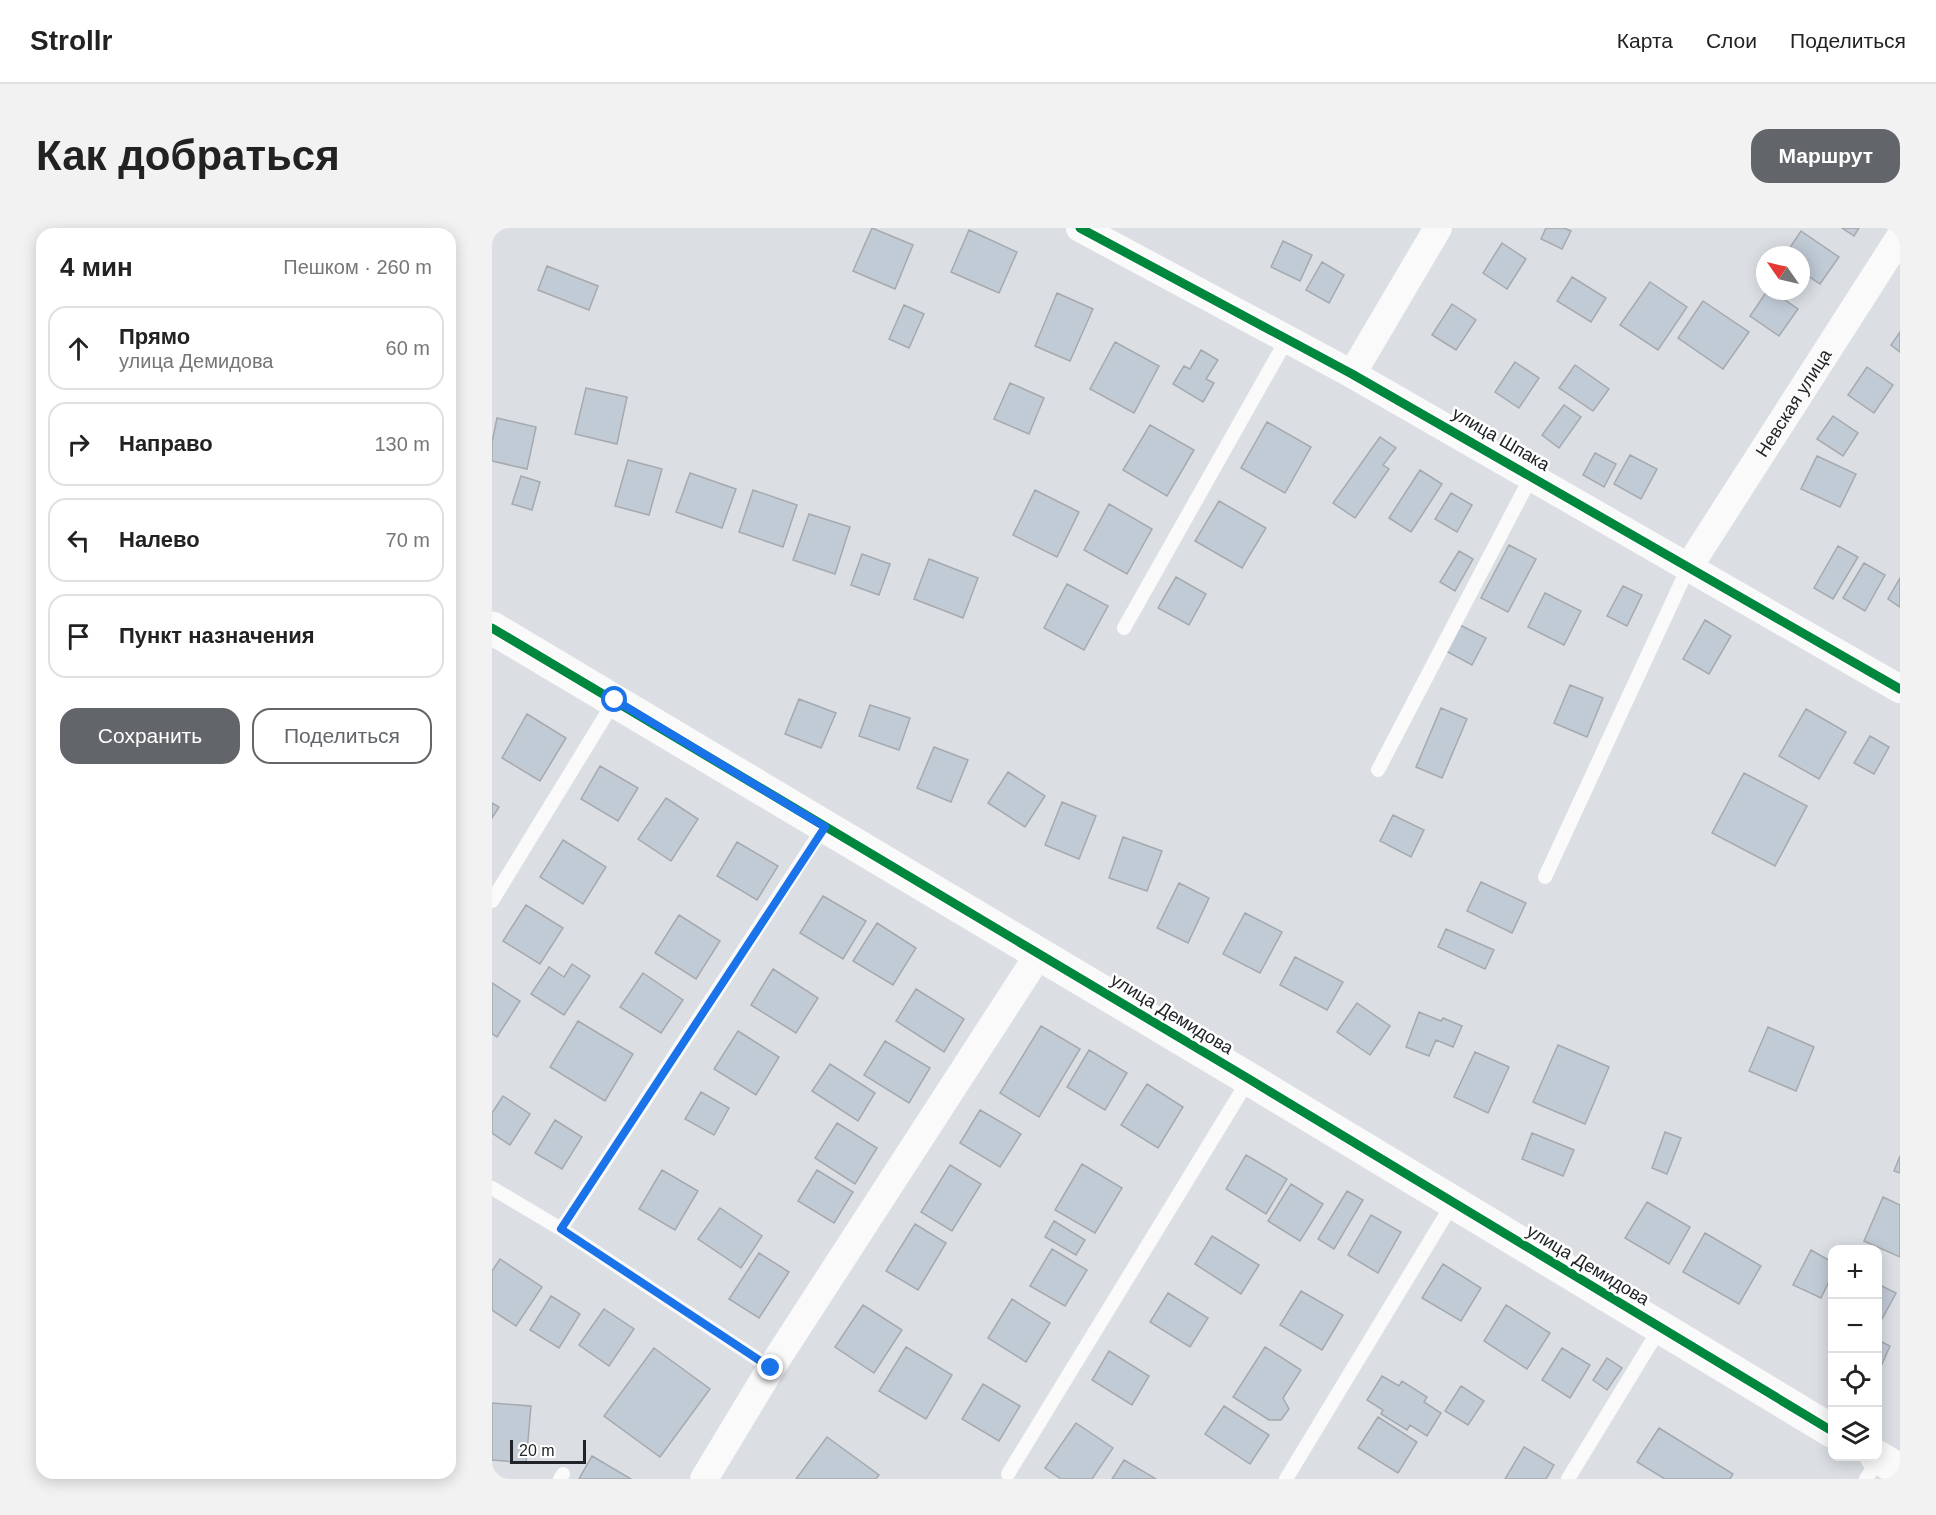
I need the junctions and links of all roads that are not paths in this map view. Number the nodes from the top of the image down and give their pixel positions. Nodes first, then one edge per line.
1 (1080, 228) edge
2 (1438, 228) edge
3 (1900, 237) edge
4 (1287, 339) junction
5 (1352, 374) junction
6 (1532, 476) junction
7 (1688, 568) junction
8 (492, 628) edge
9 (1124, 628) dead end
10 (1900, 689) edge
11 (615, 700) junction
12 (1378, 770) dead end
13 (825, 827) junction
14 (1545, 877) dead end
15 (492, 901) edge
16 (1039, 954) junction
17 (1249, 1079) junction
18 (492, 1188) edge
19 (1453, 1203) junction
20 (561, 1229) junction
21 (1660, 1328) junction
22 (771, 1368) junction
23 (1828, 1428) edge
24 (1008, 1474) dead end
25 (705, 1479) edge
26 (1286, 1479) edge
27 (1568, 1479) edge

1 - 4 street, улица Шпака
2 - 5 street
3 - 7 street, Невская улица
4 - 5 street, улица Шпака
4 - 9 lane
5 - 6 street, улица Шпака
6 - 7 street, улица Шпака
6 - 12 lane
7 - 10 street, улица Шпака
7 - 14 lane
8 - 11 street, улица Демидова
11 - 13 street, улица Демидова
11 - 15 lane
13 - 16 street, улица Демидова
13 - 20 lane
16 - 17 street, улица Демидова
16 - 22 street
17 - 19 street, улица Демидова
17 - 24 lane
18 - 20 lane
19 - 21 street, улица Демидова
19 - 26 lane
20 - 22 lane
21 - 23 street, улица Демидова
21 - 27 lane
22 - 25 street

